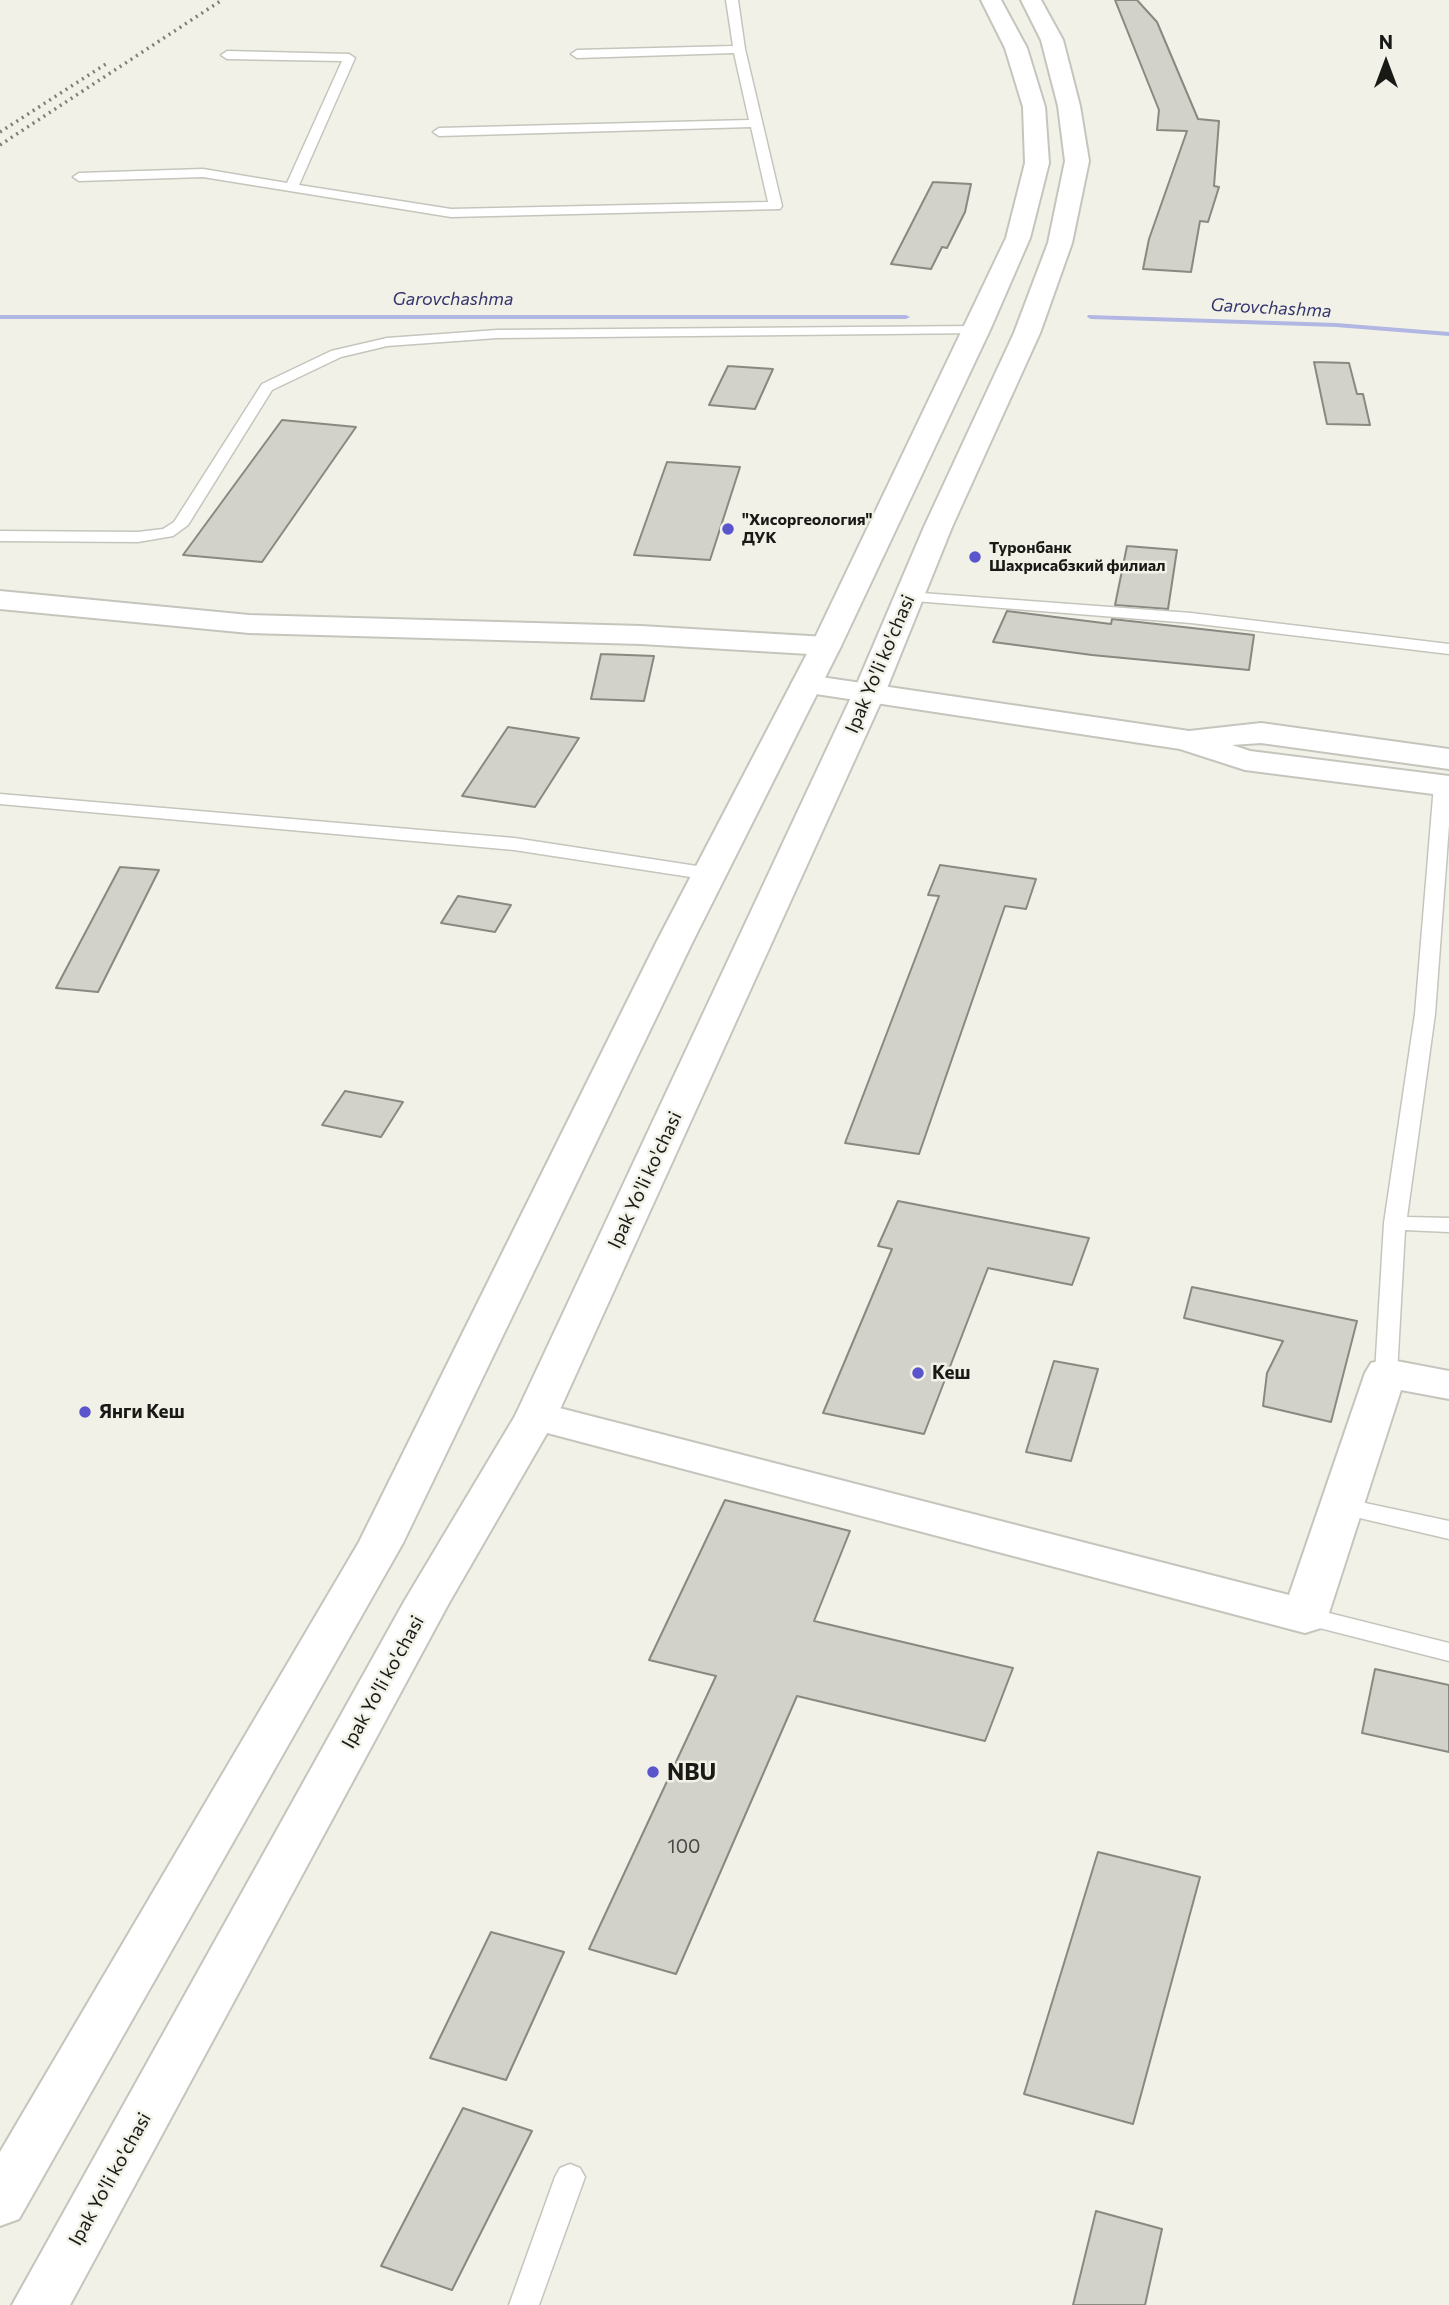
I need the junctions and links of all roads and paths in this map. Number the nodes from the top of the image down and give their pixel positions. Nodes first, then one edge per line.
1 (732, 0) edge
2 (991, 0) edge
3 (1031, 0) edge
4 (739, 49) junction
5 (577, 54) dead end
6 (227, 55) dead end
7 (756, 123) junction
8 (439, 132) dead end
9 (79, 177) dead end
10 (291, 187) junction
11 (977, 330) junction
12 (0, 536) edge
13 (908, 597) junction
14 (0, 600) edge
15 (826, 646) junction
16 (1449, 649) edge
17 (807, 684) junction
18 (869, 693) junction
19 (1447, 777) edge
20 (0, 799) edge
21 (710, 874) junction
22 (1395, 1223) junction
23 (1449, 1225) edge
24 (1386, 1373) junction
25 (1449, 1385) edge
26 (536, 1416) junction
27 (1342, 1506) junction
28 (1449, 1531) edge
29 (1305, 1616) junction
30 (1449, 1652) edge
31 (570, 2176) dead end
32 (0, 2202) edge
33 (40, 2305) edge
34 (524, 2305) edge

1 - 4 lane
2 - 11 main road
3 - 13 main road, Ipak Yo'li ko'chasi
4 - 5 lane
4 - 7 lane
6 - 10 lane
7 - 8 lane
7 - 10 lane
9 - 10 lane
11 - 12 lane
11 - 15 main road
13 - 16 lane
13 - 18 main road, Ipak Yo'li ko'chasi
14 - 15 main road
15 - 17 main road
17 - 18 main road
17 - 21 main road
18 - 19 main road
18 - 26 main road, Ipak Yo'li ko'chasi
19 - 22 lane
20 - 21 lane
21 - 32 main road
22 - 23 lane
22 - 24 lane
24 - 25 main road
24 - 27 main road
26 - 29 main road
26 - 33 main road, Ipak Yo'li ko'chasi
27 - 28 lane
27 - 29 main road
29 - 30 lane
31 - 34 lane

